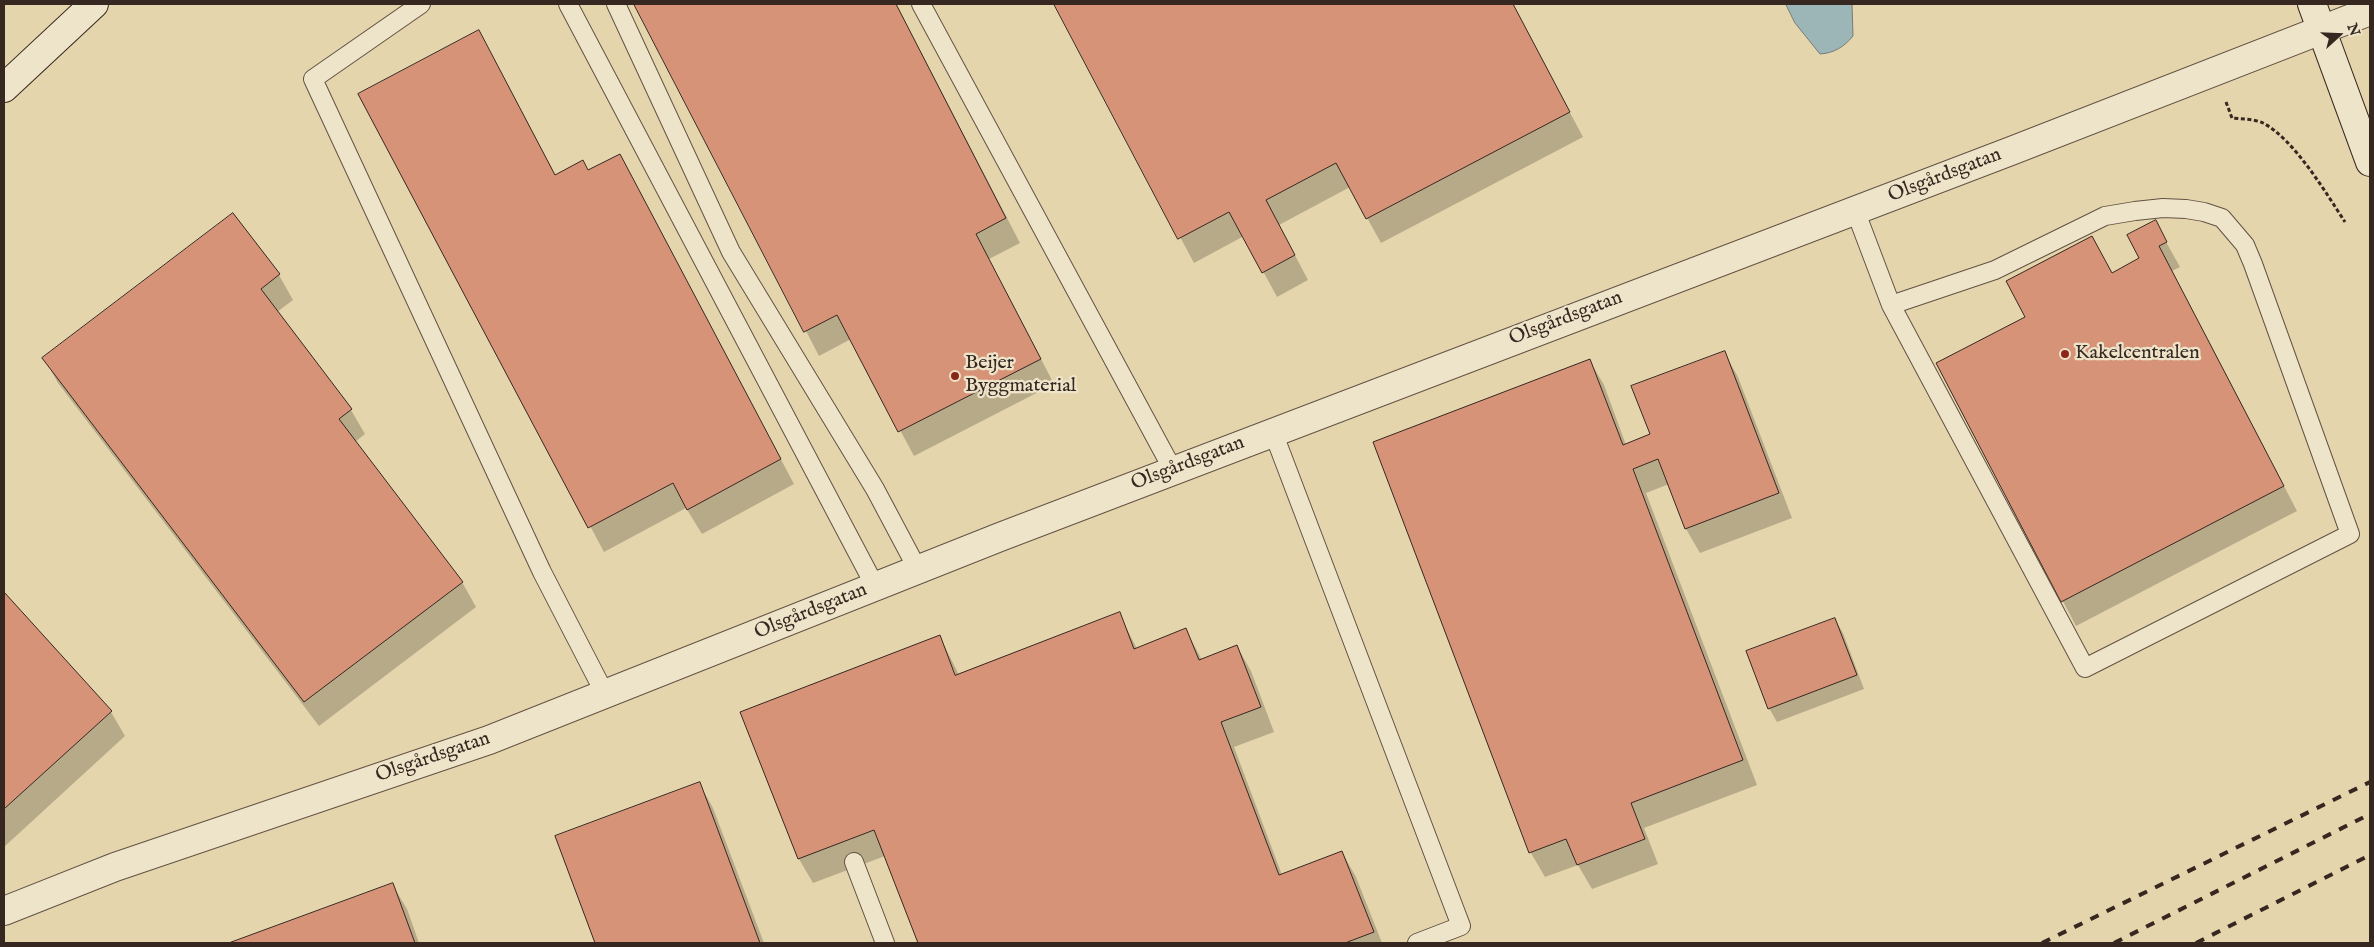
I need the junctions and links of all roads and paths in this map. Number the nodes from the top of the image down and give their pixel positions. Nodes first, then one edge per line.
1 (94, 4) edge
2 (421, 4) edge
3 (568, 4) edge
4 (616, 4) edge
5 (921, 4) edge
6 (2312, 4) edge
7 (2370, 11) edge
8 (2322, 29) junction
9 (2215, 71) junction
10 (4, 88) edge
11 (2370, 162) edge
12 (1855, 210) junction
13 (2344, 222) dead end
14 (1891, 305) junction
15 (1273, 432) junction
16 (1173, 470) junction
17 (918, 570) junction
18 (875, 586) junction
19 (605, 694) junction
20 (854, 862) dead end
21 (4, 911) edge
22 (885, 943) edge
23 (1417, 943) edge

1 - 10 street
2 - 19 lane
3 - 18 lane
4 - 17 lane
5 - 16 lane
6 - 8 street
7 - 8 street, Olsgårdsgatan
8 - 9 street, Olsgårdsgatan
8 - 11 street
9 - 12 street, Olsgårdsgatan
9 - 13 path
12 - 14 lane
12 - 15 street, Olsgårdsgatan
14 - 14 lane
15 - 16 street, Olsgårdsgatan
15 - 23 lane
16 - 17 street, Olsgårdsgatan
17 - 18 street, Olsgårdsgatan
18 - 19 street, Olsgårdsgatan
19 - 21 street, Olsgårdsgatan
20 - 22 lane

